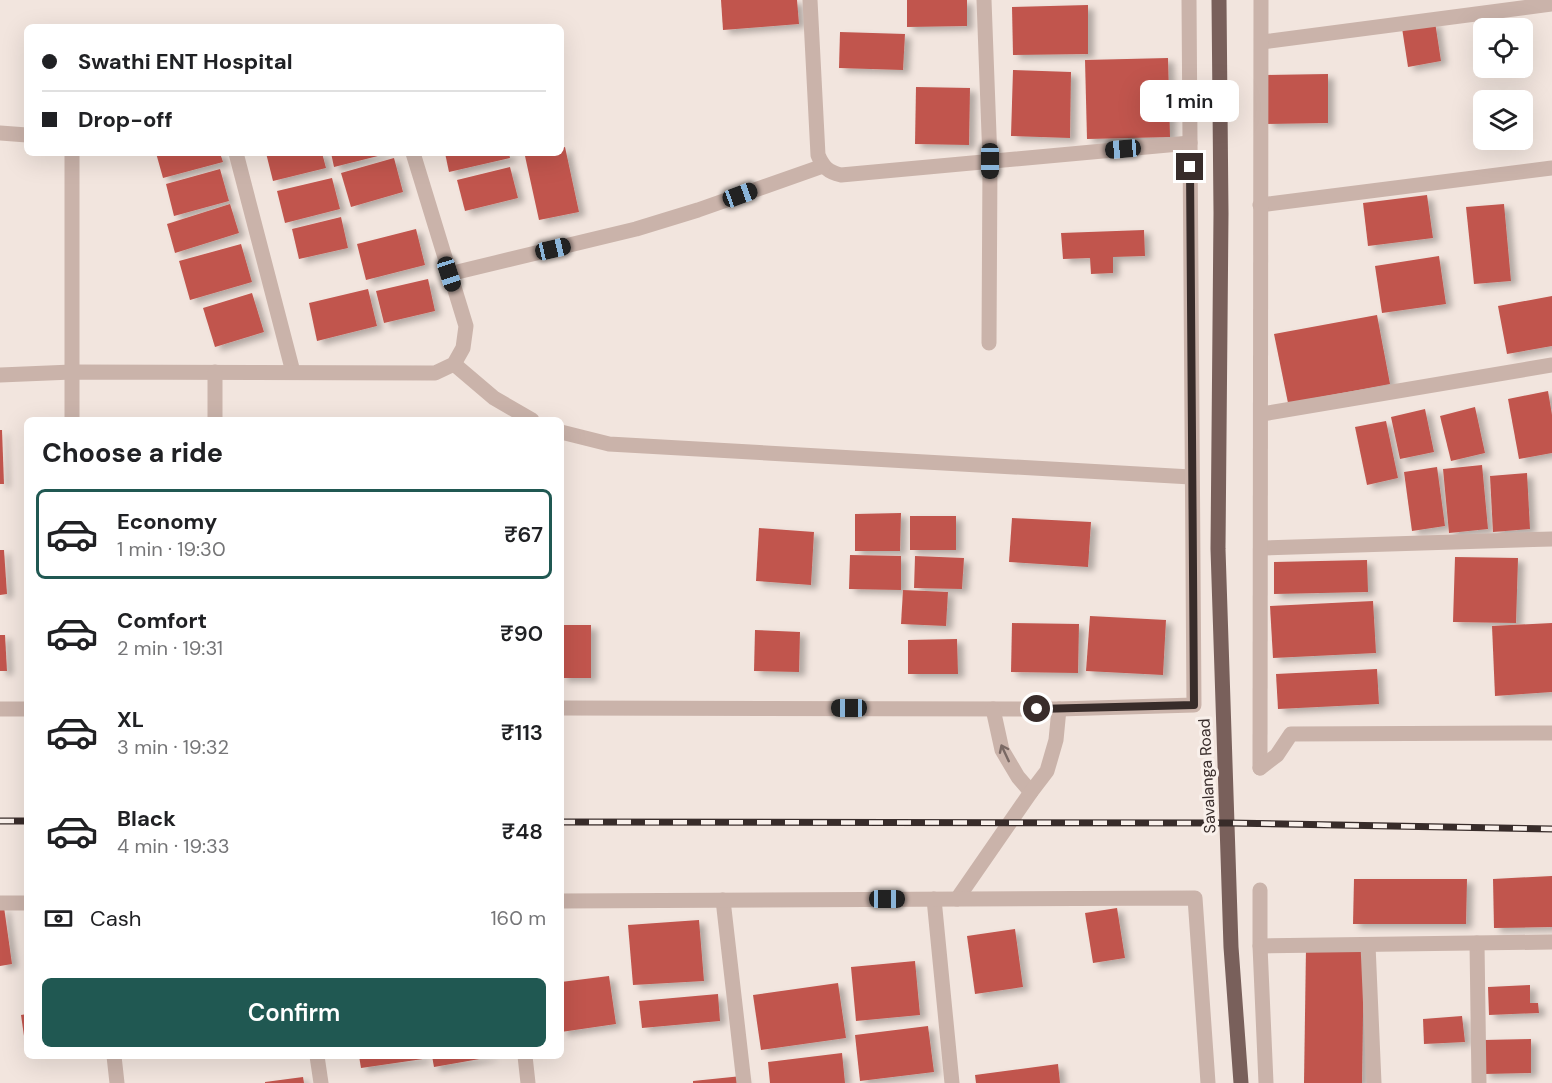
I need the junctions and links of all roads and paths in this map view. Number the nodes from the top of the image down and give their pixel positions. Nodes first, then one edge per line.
1 (810, 0) edge
2 (984, 0) edge
3 (1189, 0) edge
4 (1220, 0) edge
5 (1261, 0) edge
6 (1552, 4) edge
7 (1262, 42) junction
8 (0, 133) edge
9 (24, 135) edge
10 (1190, 143) junction
11 (72, 156) edge
12 (237, 156) edge
13 (414, 156) edge
14 (990, 161) junction
15 (823, 166) junction
16 (1552, 168) edge
17 (1260, 205) junction
18 (449, 274) junction
19 (989, 343) dead end
20 (454, 364) junction
21 (1552, 364) edge
22 (72, 372) junction
23 (215, 372) junction
24 (293, 372) junction
25 (0, 375) edge
26 (1262, 414) junction
27 (72, 417) edge
28 (215, 417) edge
29 (527, 417) edge
30 (564, 433) edge
31 (1191, 477) junction
32 (1552, 539) edge
33 (1262, 548) junction
34 (564, 708) edge
35 (0, 709) edge
36 (24, 709) edge
37 (993, 709) junction
38 (1059, 709) junction
39 (1552, 734) edge
40 (1031, 792) junction
41 (1260, 890) dead end
42 (934, 899) junction
43 (957, 899) junction
44 (564, 900) edge
45 (723, 900) junction
46 (0, 903) edge
47 (24, 903) edge
48 (1552, 942) edge
49 (1476, 943) junction
50 (1368, 945) junction
51 (1260, 946) junction
52 (114, 1059) edge
53 (317, 1059) edge
54 (525, 1059) edge
55 (117, 1083) edge
56 (321, 1083) edge
57 (528, 1083) edge
58 (744, 1083) edge
59 (952, 1083) edge
60 (1208, 1083) edge
61 (1241, 1083) edge
62 (1266, 1083) edge
63 (1374, 1083) edge
64 (1479, 1083) edge

1 - 15 street
2 - 14 street
3 - 10 street
4 - 61 main road, Savalanga Road
5 - 7 street
6 - 7 street
7 - 17 street
8 - 9 street
10 - 14 street
10 - 31 street
11 - 22 street
12 - 24 street
13 - 18 street
14 - 15 street
14 - 19 street
15 - 18 street
16 - 17 street
17 - 26 street
18 - 20 street
20 - 24 street
20 - 29 street
21 - 26 street
22 - 23 street
22 - 25 street
22 - 27 street
23 - 24 street
23 - 28 street
26 - 33 street
30 - 31 street
31 - 38 street
32 - 33 street
33 - 39 street
34 - 37 street
35 - 36 street
37 - 38 street
40 -> 37 street
38 - 40 street
40 - 43 street
41 - 51 street
42 - 43 street
42 - 45 street
42 - 59 street
43 - 60 street
44 - 45 street
45 - 58 street
46 - 47 street
48 - 49 street
49 - 50 street
49 - 64 street
50 - 51 street
50 - 63 street
51 - 62 street
52 - 55 street
53 - 56 street
54 - 57 street

